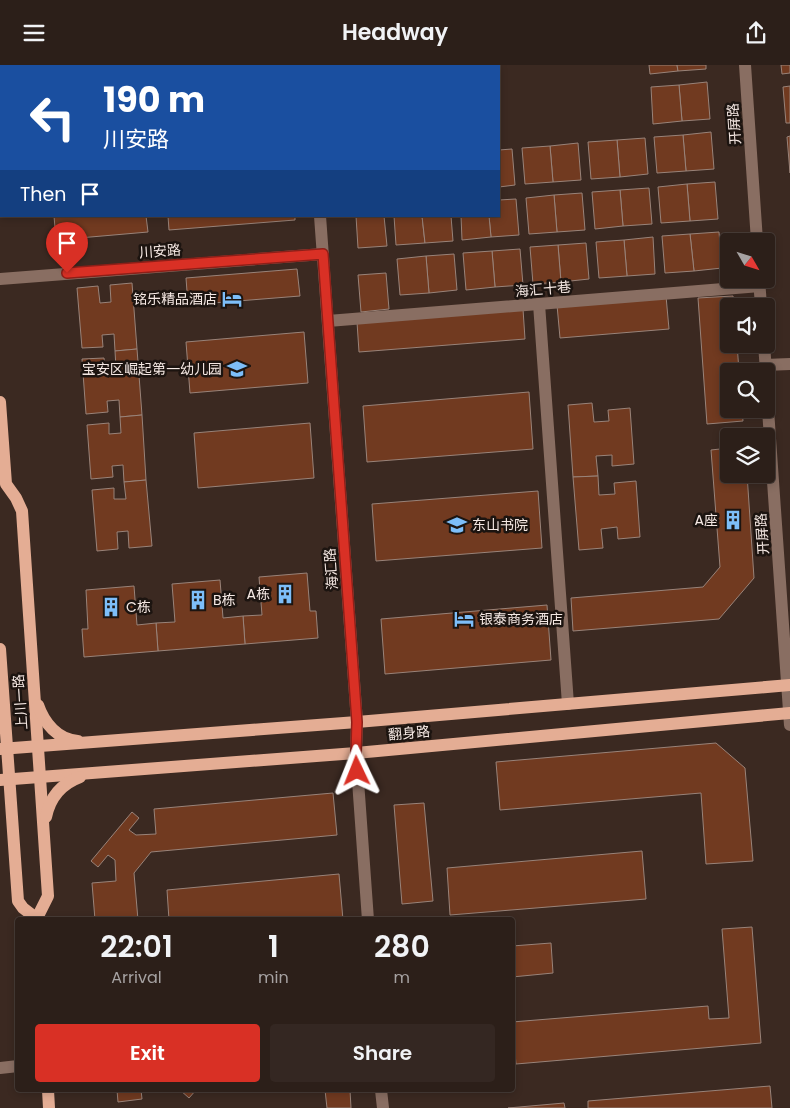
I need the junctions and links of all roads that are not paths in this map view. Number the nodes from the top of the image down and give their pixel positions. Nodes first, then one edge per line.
1 (745, 65) edge
2 (320, 217) edge
3 (756, 233) edge
4 (323, 254) junction
5 (0, 279) edge
6 (720, 287) edge
7 (539, 304) junction
8 (328, 321) junction
9 (790, 364) edge
10 (775, 366) edge
11 (0, 402) edge
12 (769, 418) edge
13 (2, 488) edge
14 (0, 649) edge
15 (788, 685) edge
16 (35, 694) junction
17 (4, 700) junction
18 (568, 704) junction
19 (0, 715) edge
20 (790, 717) edge
21 (357, 722) junction
22 (91, 743) junction
23 (38, 747) junction
24 (3, 749) edge
25 (356, 753) junction
26 (94, 773) junction
27 (40, 777) junction
28 (5, 780) edge
29 (0, 801) edge
30 (12, 827) junction
31 (44, 827) junction
32 (33, 917) edge
33 (37, 917) edge
34 (368, 917) edge
35 (15, 1066) edge
36 (0, 1068) edge
37 (48, 1092) edge
38 (381, 1092) edge
39 (49, 1108) edge
40 (383, 1108) edge

1 - 3 street, 开屏路
2 - 4 street, 海汇路
4 - 5 street, 川安路
4 - 8 street, 海汇路
6 - 7 street, 海汇十巷
7 - 8 street, 海汇十巷
7 - 18 street
8 - 21 street, 海汇路
9 - 10 street
11 - 13 main road, 上川一路
12 - 15 street, 开屏路
13 - 16 main road, 上川一路
14 - 17 main road, 上川一路
15 - 18 main road, 翻身路
15 - 20 street, 开屏路
16 - 22 main road
16 - 23 main road, 上川一路
17 - 19 main road
17 - 24 main road, 上川一路
18 - 21 main road, 翻身路
20 - 25 main road, 翻身路
21 - 22 main road, 翻身路
21 - 25 street, 海汇路
22 - 23 main road, 翻身路
23 - 24 main road, 翻身路
23 - 27 main road, 上川一路
24 - 28 main road, 上川一路
25 - 26 main road, 翻身路
25 - 34 street, 海汇路
26 - 27 main road, 翻身路
26 - 31 main road
27 - 28 main road, 翻身路
27 - 31 main road, 上川一路
28 - 30 main road, 上川一路
29 - 30 main road
30 - 32 main road, 上川一路
31 - 33 main road, 上川一路
35 - 36 street
37 - 39 main road
38 - 40 street

